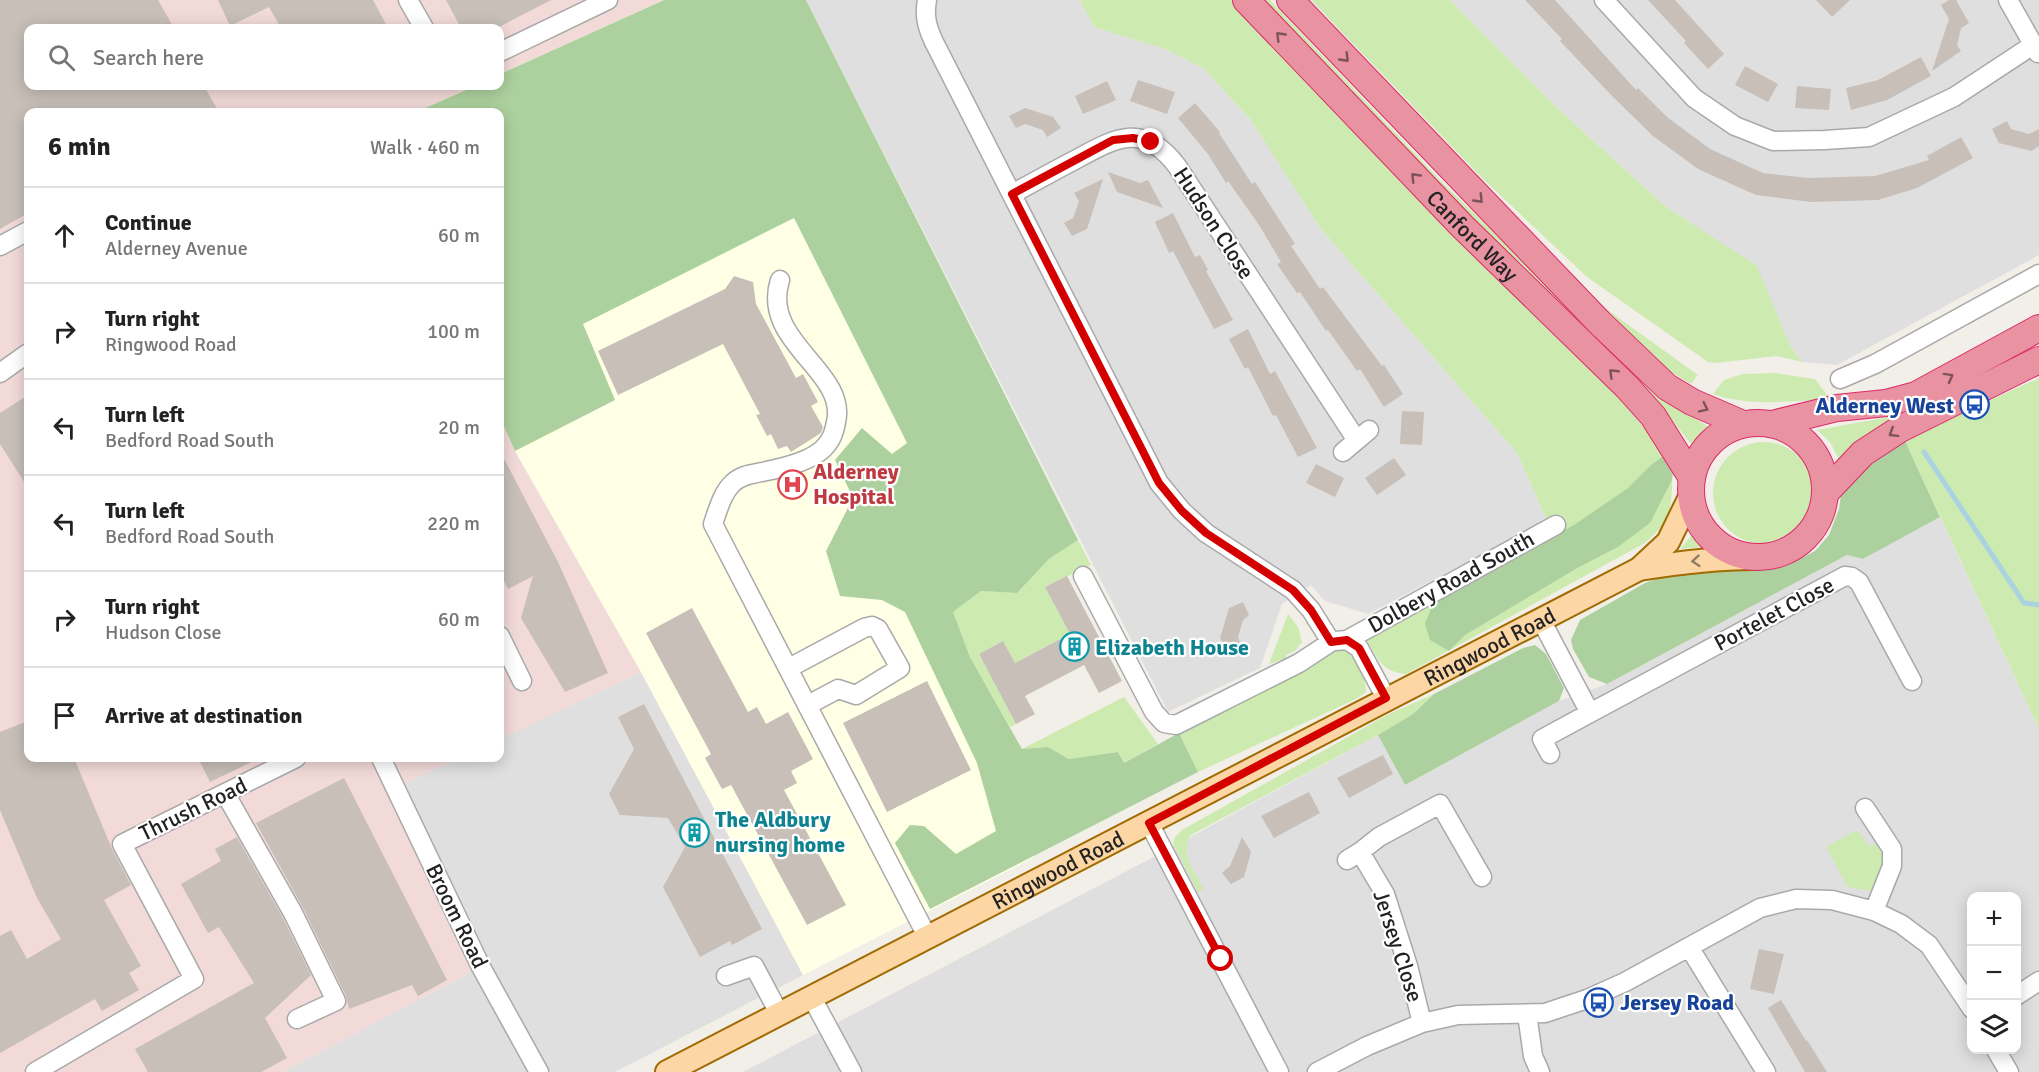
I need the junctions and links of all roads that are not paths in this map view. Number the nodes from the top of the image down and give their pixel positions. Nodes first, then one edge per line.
1 (408, 0) edge
2 (607, 0) edge
3 (927, 0) edge
4 (1246, 0) edge
5 (1290, 0) edge
6 (1604, 0) edge
7 (2008, 0) edge
8 (422, 24) edge
9 (504, 50) edge
10 (2036, 50) edge
11 (1012, 194) junction
12 (24, 233) edge
13 (0, 246) edge
14 (2039, 274) edge
15 (780, 280) dead end
16 (2039, 328) edge
17 (24, 356) edge
18 (2039, 360) edge
19 (0, 373) edge
20 (1840, 379) dead end
21 (1743, 424) junction
22 (1772, 424) junction
23 (1356, 441) dead end
24 (1691, 487) junction
25 (1826, 492) junction
26 (1556, 525) dead end
27 (1753, 558) junction
28 (1639, 569) junction
29 (1083, 576) dead end
30 (1541, 620) junction
31 (1339, 641) junction
32 (504, 644) edge
33 (789, 668) junction
34 (522, 681) dead end
35 (1911, 681) dead end
36 (1386, 698) junction
37 (808, 705) junction
38 (1590, 713) junction
39 (1546, 747) dead end
40 (288, 762) edge
41 (383, 762) edge
42 (225, 793) junction
43 (1865, 808) dead end
44 (1149, 823) junction
45 (1482, 877) dead end
46 (1874, 911) junction
47 (928, 938) junction
48 (1689, 947) junction
49 (726, 976) dead end
50 (2039, 981) edge
51 (2021, 993) edge
52 (811, 996) junction
53 (1967, 1003) edge
54 (779, 1012) junction
55 (1527, 1014) junction
56 (297, 1019) dead end
57 (1422, 1023) junction
58 (1998, 1054) edge
59 (35, 1072) edge
60 (539, 1072) edge
61 (667, 1072) edge
62 (852, 1072) edge
63 (1279, 1072) edge
64 (1317, 1072) edge
65 (1540, 1072) edge
66 (1766, 1072) edge
67 (2009, 1072) edge

1 - 8 street
2 - 9 street
3 - 11 street
24 -> 4 highway, Canford Way
5 -> 21 highway, Canford Way
6 - 10 street
7 - 10 street
11 - 23 street, Hudson Close
11 - 31 street
12 - 13 street
14 - 20 street
15 - 33 street
22 -> 16 highway
17 - 19 street
18 -> 25 highway
21 - 22 highway
21 - 24 highway
22 - 25 highway
24 - 27 highway
24 - 28 main road, Ringwood Road
25 - 27 highway
26 - 31 street, Dolbery Road South
27 -> 28 main road, Ringwood Road
28 - 30 main road, Ringwood Road
29 - 31 street, Dolbery Road South
30 - 36 main road, Ringwood Road
30 - 38 street
31 - 36 street
32 - 34 street
33 - 37 street
33 - 37 street
35 - 38 street, Portelet Close
36 - 44 main road, Ringwood Road
37 - 47 street
38 - 39 street, Portelet Close
40 - 42 street, Thrush Road
41 - 60 street, Broom Road
42 - 56 street
42 - 59 street, Thrush Road
43 - 46 street
44 - 47 main road, Ringwood Road
44 - 63 street
45 - 57 street, Jersey Close
46 - 48 street
46 - 53 street
47 - 52 main road, Ringwood Road
48 - 55 street
48 - 66 street
49 - 54 street
50 - 51 street
52 - 54 main road, Ringwood Road
52 - 62 street
54 - 61 main road, Ringwood Road
55 - 57 street
55 - 65 street
57 - 64 street
58 - 67 street

